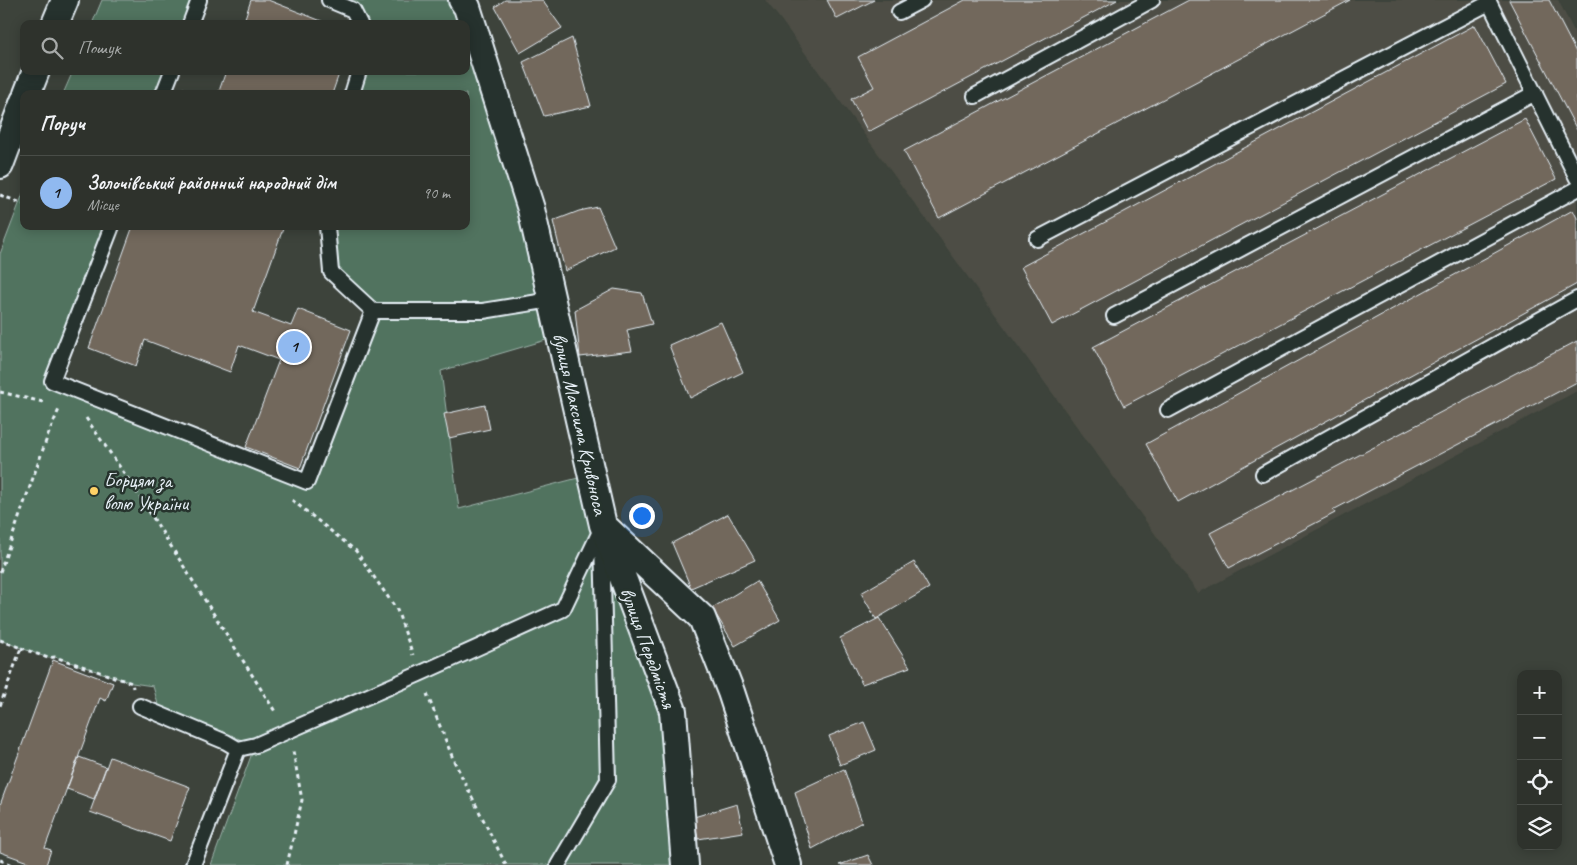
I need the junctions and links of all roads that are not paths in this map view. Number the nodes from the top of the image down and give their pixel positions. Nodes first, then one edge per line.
1 (65, 0) edge
2 (199, 0) edge
3 (329, 0) edge
4 (462, 0) edge
5 (922, 0) edge
6 (1152, 0) edge
7 (1488, 2) edge
8 (899, 12) dead end
9 (57, 20) edge
10 (192, 20) edge
11 (358, 20) edge
12 (34, 75) edge
13 (170, 75) edge
14 (359, 75) edge
15 (29, 90) edge
16 (165, 90) edge
17 (353, 90) edge
18 (1534, 93) junction
19 (975, 96) dead end
20 (14, 109) edge
21 (0, 165) edge
22 (1577, 178) edge
23 (1577, 189) edge
24 (110, 230) edge
25 (327, 230) edge
26 (1037, 239) dead end
27 (1577, 299) edge
28 (551, 300) junction
29 (373, 311) junction
30 (1114, 316) dead end
31 (1168, 410) dead end
32 (1263, 474) dead end
33 (603, 525) junction
34 (140, 706) road end
35 (238, 749) junction
36 (193, 865) edge
37 (558, 865) edge
38 (685, 865) edge
39 (788, 865) edge

1 - 9 street
2 - 10 lane
3 - 11 lane
4 - 28 street, вулиця Максима Кривоноса
5 - 8 lane
6 - 19 lane
7 - 18 lane
7 - 26 lane
12 - 15 street
13 - 16 lane
14 - 17 lane
18 - 22 lane
18 - 30 lane
20 - 21 street
23 - 31 lane
24 - 29 lane
25 - 29 lane
27 - 32 lane
28 - 29 lane
28 - 33 street, вулиця Максима Кривоноса
33 - 35 lane
33 - 37 lane
33 - 38 street, вулиця Передмістя
33 - 39 street, вулиця Максима Кривоноса
34 - 35 lane
35 - 36 lane

